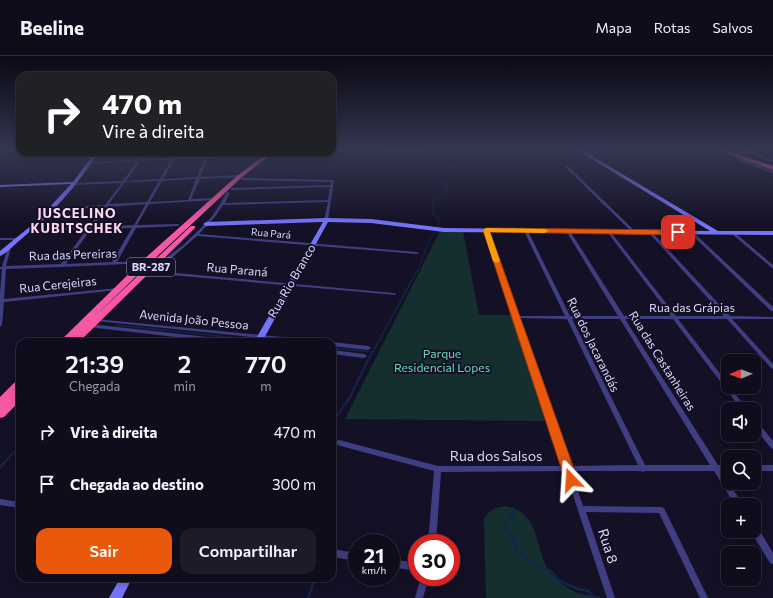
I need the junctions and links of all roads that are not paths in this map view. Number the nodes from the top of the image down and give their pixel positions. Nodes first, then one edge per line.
1 (81, 175) edge
2 (128, 175) edge
3 (164, 175) edge
4 (244, 175) edge
5 (244, 175) edge
6 (576, 175) edge
7 (621, 175) edge
8 (199, 178) junction
9 (241, 178) junction
10 (161, 180) junction
11 (123, 182) junction
12 (74, 184) junction
13 (0, 186) edge
14 (332, 186) junction
15 (230, 191) junction
16 (214, 199) junction
17 (189, 201) junction
18 (329, 201) junction
19 (148, 203) junction
20 (223, 204) junction
21 (106, 206) junction
22 (52, 209) junction
23 (326, 220) junction
24 (206, 224) junction
25 (178, 225) dead end
26 (135, 226) junction
27 (90, 228) junction
28 (29, 230) junction
29 (486, 230) junction
30 (526, 231) junction
31 (568, 231) junction
32 (609, 232) junction
33 (634, 232) junction
34 (650, 232) junction
35 (692, 233) junction
36 (718, 233) junction
37 (733, 233) junction
38 (773, 233) edge
39 (195, 235) junction
40 (0, 239) edge
41 (19, 239) junction
42 (313, 245) junction
43 (9, 246) junction
44 (417, 253) dead end
45 (0, 254) edge
46 (146, 262) junction
47 (114, 263) junction
48 (62, 266) junction
49 (773, 267) edge
50 (2, 268) edge
51 (150, 272) junction
52 (142, 276) junction
53 (291, 285) junction
54 (118, 289) junction
55 (394, 294) dead end
56 (1, 301) edge
57 (773, 310) edge
58 (516, 317) junction
59 (568, 317) junction
60 (622, 317) junction
61 (674, 318) junction
62 (728, 318) junction
63 (773, 318) edge
64 (97, 320) junction
65 (0, 325) edge
66 (90, 326) junction
67 (68, 338) edge
68 (78, 338) edge
69 (199, 338) edge
70 (251, 338) edge
71 (261, 338) edge
72 (336, 344) edge
73 (368, 348) dead end
74 (336, 352) edge
75 (364, 356) dead end
76 (773, 367) edge
77 (16, 387) edge
78 (3, 398) edge
79 (16, 399) edge
80 (739, 402) edge
81 (0, 414) edge
82 (761, 431) edge
83 (339, 443) dead end
84 (773, 446) edge
85 (716, 468) junction
86 (721, 468) edge
87 (761, 468) edge
88 (773, 468) edge
89 (438, 469) junction
90 (567, 469) junction
91 (643, 469) junction
92 (735, 498) edge
93 (0, 502) edge
94 (16, 504) edge
95 (580, 506) junction
96 (433, 534) edge
97 (760, 538) edge
98 (336, 554) edge
99 (348, 556) edge
100 (773, 560) edge
101 (124, 582) edge
102 (422, 586) edge
103 (114, 598) edge
104 (419, 598) edge
105 (611, 598) edge
106 (704, 598) edge

1 - 12 street
2 - 11 street
3 - 10 street
4 - 9 highway, BR-287
5 - 9 highway, BR-287
6 - 33 street
7 - 36 street
8 - 9 street
8 - 10 street
8 - 17 street
9 - 14 street
9 - 15 highway, BR-287
9 - 16 highway, BR-287
10 - 11 street
10 - 19 street
11 - 12 street
11 - 21 street
12 - 13 street
12 - 22 street
14 - 15 street
14 - 18 street
15 - 20 street
15 - 52 highway, BR-287
16 - 17 street
16 - 46 highway, BR-287
17 - 19 street
18 - 20 street
18 - 23 street
19 - 21 street
19 - 26 street
20 - 24 street
21 - 22 street
21 - 27 street
22 - 28 street
23 - 24 street
23 - 29 street
23 - 42 street, Rua Rio Branco
24 - 39 street
25 - 26 street
26 - 27 street
26 - 47 street
27 - 28 street
27 - 48 street
28 - 41 street
29 - 30 street
29 - 58 street, Rua 8
30 - 31 street
30 - 59 street, Rua dos Jacarandás
31 - 32 street
31 - 60 street, Rua das Castanheiras
32 - 33 street
32 - 61 street
33 - 34 street
34 - 35 street
34 - 62 street
35 - 36 street
35 - 57 street
36 - 37 street
37 - 38 street
37 - 49 street
39 - 42 street, Rua Pará
39 - 51 street
40 - 41 street
41 - 43 street
42 - 44 street, Rua Pará
42 - 53 street, Rua Rio Branco
43 - 45 street
43 - 50 street
46 - 47 street, Rua das Pereiras
46 - 54 highway, BR-287
47 - 48 street, Rua das Pereiras
48 - 50 street, Rua das Pereiras
50 - 56 street
51 - 52 street
51 - 53 street, Rua Paraná
52 - 64 highway, BR-287
53 - 55 street, Rua Paraná
53 - 71 street, Rua Rio Branco
54 - 56 street, Rua Cerejeiras
54 - 67 highway, BR-287
56 - 65 street
58 - 59 street, Rua das Grápias
58 - 90 street, Rua 8
59 - 60 street, Rua das Grápias
59 - 91 street, Rua dos Jacarandás
60 - 61 street, Rua das Grápias
60 - 85 street, Rua das Castanheiras
61 - 62 street, Rua das Grápias
61 - 80 street
62 - 63 street, Rua das Grápias
62 - 76 street
64 - 66 highway, BR-287
64 - 70 street, Avenida João Pessoa
66 - 68 highway, BR-287
66 - 69 street, Avenida João Pessoa
72 - 73 street
74 - 75 street
77 - 78 highway
79 - 81 highway
82 - 84 street
83 - 89 street, Rua dos Salsos
85 - 86 street, Rua dos Salsos
85 - 91 street, Rua dos Salsos
85 - 92 street, Rua das Castanheiras
87 - 88 street
89 - 90 street, Rua dos Salsos
89 - 96 street
90 - 91 street, Rua dos Salsos
90 - 95 street, Rua 8
93 - 94 street
95 - 105 street, Rua 8
95 - 106 street
97 - 100 street
98 - 99 street
101 - 103 street
102 - 104 street

